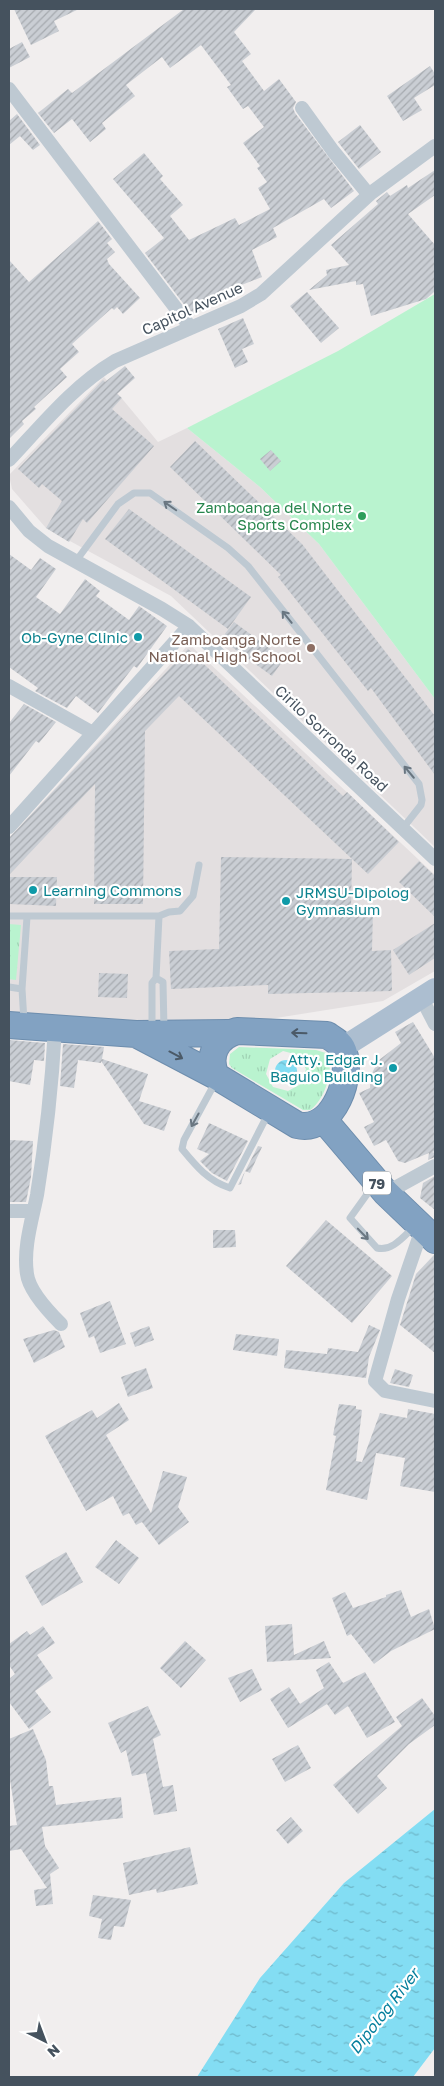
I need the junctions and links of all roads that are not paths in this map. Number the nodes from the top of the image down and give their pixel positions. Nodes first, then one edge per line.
1 (9, 89) edge
2 (302, 108) dead end
3 (435, 146) edge
4 (369, 195) junction
5 (191, 328) junction
6 (9, 460) edge
7 (9, 507) edge
8 (76, 561) junction
9 (189, 626) junction
10 (9, 686) edge
11 (92, 733) junction
12 (9, 827) edge
13 (403, 828) junction
14 (435, 859) edge
15 (199, 865) dead end
16 (9, 916) edge
17 (159, 916) junction
18 (26, 917) junction
19 (156, 978) junction
20 (9, 987) edge
21 (22, 989) junction
22 (428, 993) edge
23 (435, 1024) edge
24 (16, 1025) edge
25 (55, 1028) junction
26 (151, 1033) junction
27 (228, 1033) junction
28 (342, 1048) junction
29 (217, 1077) junction
30 (271, 1110) junction
31 (324, 1120) junction
32 (435, 1166) edge
33 (381, 1187) junction
34 (9, 1211) edge
35 (33, 1211) junction
36 (425, 1231) edge
37 (61, 1324) dead end
38 (435, 1401) edge

1 - 5 street
2 - 4 street
3 - 4 street, Capitol Avenue
4 - 5 street, Capitol Avenue
5 - 6 street, Capitol Avenue
7 - 8 street, Cirilo Sorronda Road
8 - 9 street, Cirilo Sorronda Road
13 -> 8 lane
9 - 11 street
9 - 13 street, Cirilo Sorronda Road
10 - 11 street
11 - 12 street
13 - 14 street, Cirilo Sorronda Road
15 - 17 lane
16 - 18 lane
17 - 18 lane
17 - 19 lane
18 - 21 lane
19 - 26 lane
19 - 26 lane
20 - 21 lane
21 - 24 lane
22 - 23 street
22 - 28 main road
24 - 25 highway
25 - 26 highway
25 - 35 street
26 - 27 highway
26 -> 29 highway
28 -> 27 highway
27 - 29 highway
28 - 31 highway
29 - 30 highway
29 -> 30 lane
30 - 31 highway
31 - 33 highway, 79
32 - 33 street
33 - 36 highway, 79
33 -> 36 lane
34 - 35 street
35 - 37 street
36 - 38 street

